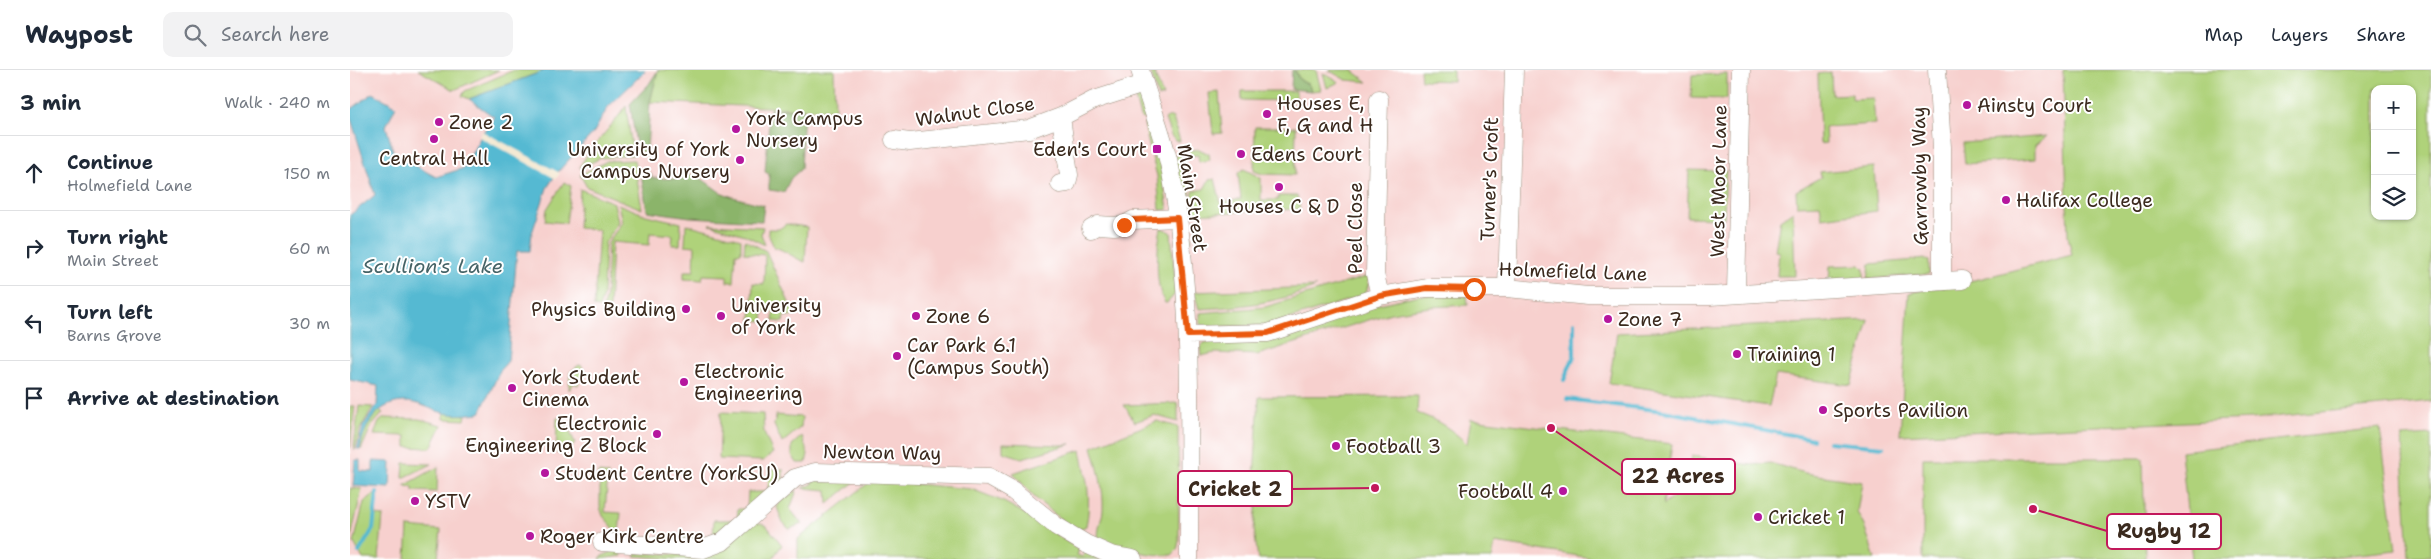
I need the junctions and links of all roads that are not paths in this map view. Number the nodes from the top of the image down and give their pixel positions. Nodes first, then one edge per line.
1 (1514, 70) edge
2 (1741, 70) edge
3 (1938, 70) edge
4 (1142, 77) edge
5 (1379, 99) dead end
6 (1061, 117) junction
7 (894, 140) dead end
8 (1060, 184) dead end
9 (1177, 218) junction
10 (1091, 229) dead end
11 (1942, 280) junction
12 (1962, 280) dead end
13 (1507, 288) junction
14 (1736, 293) junction
15 (1380, 296) junction
16 (1188, 335) junction
17 (602, 542) dead end
18 (1133, 559) edge
19 (1189, 559) edge

1 - 13 street, Turner's Croft
2 - 14 street, West Moor Lane
3 - 11 street, Garrowby Way
4 - 6 street, Walnut Close
4 - 9 street, Main Street
5 - 15 street, Peel Close
6 - 7 street, Walnut Close
6 - 8 street
9 - 10 street
9 - 16 street, Main Street
11 - 12 street, Holmefield Lane
11 - 14 street, Holmefield Lane
13 - 14 street, Holmefield Lane
13 - 15 street, Holmefield Lane
15 - 16 street, Holmefield Lane
16 - 19 street, Main Street
17 - 18 street, Newton Way

